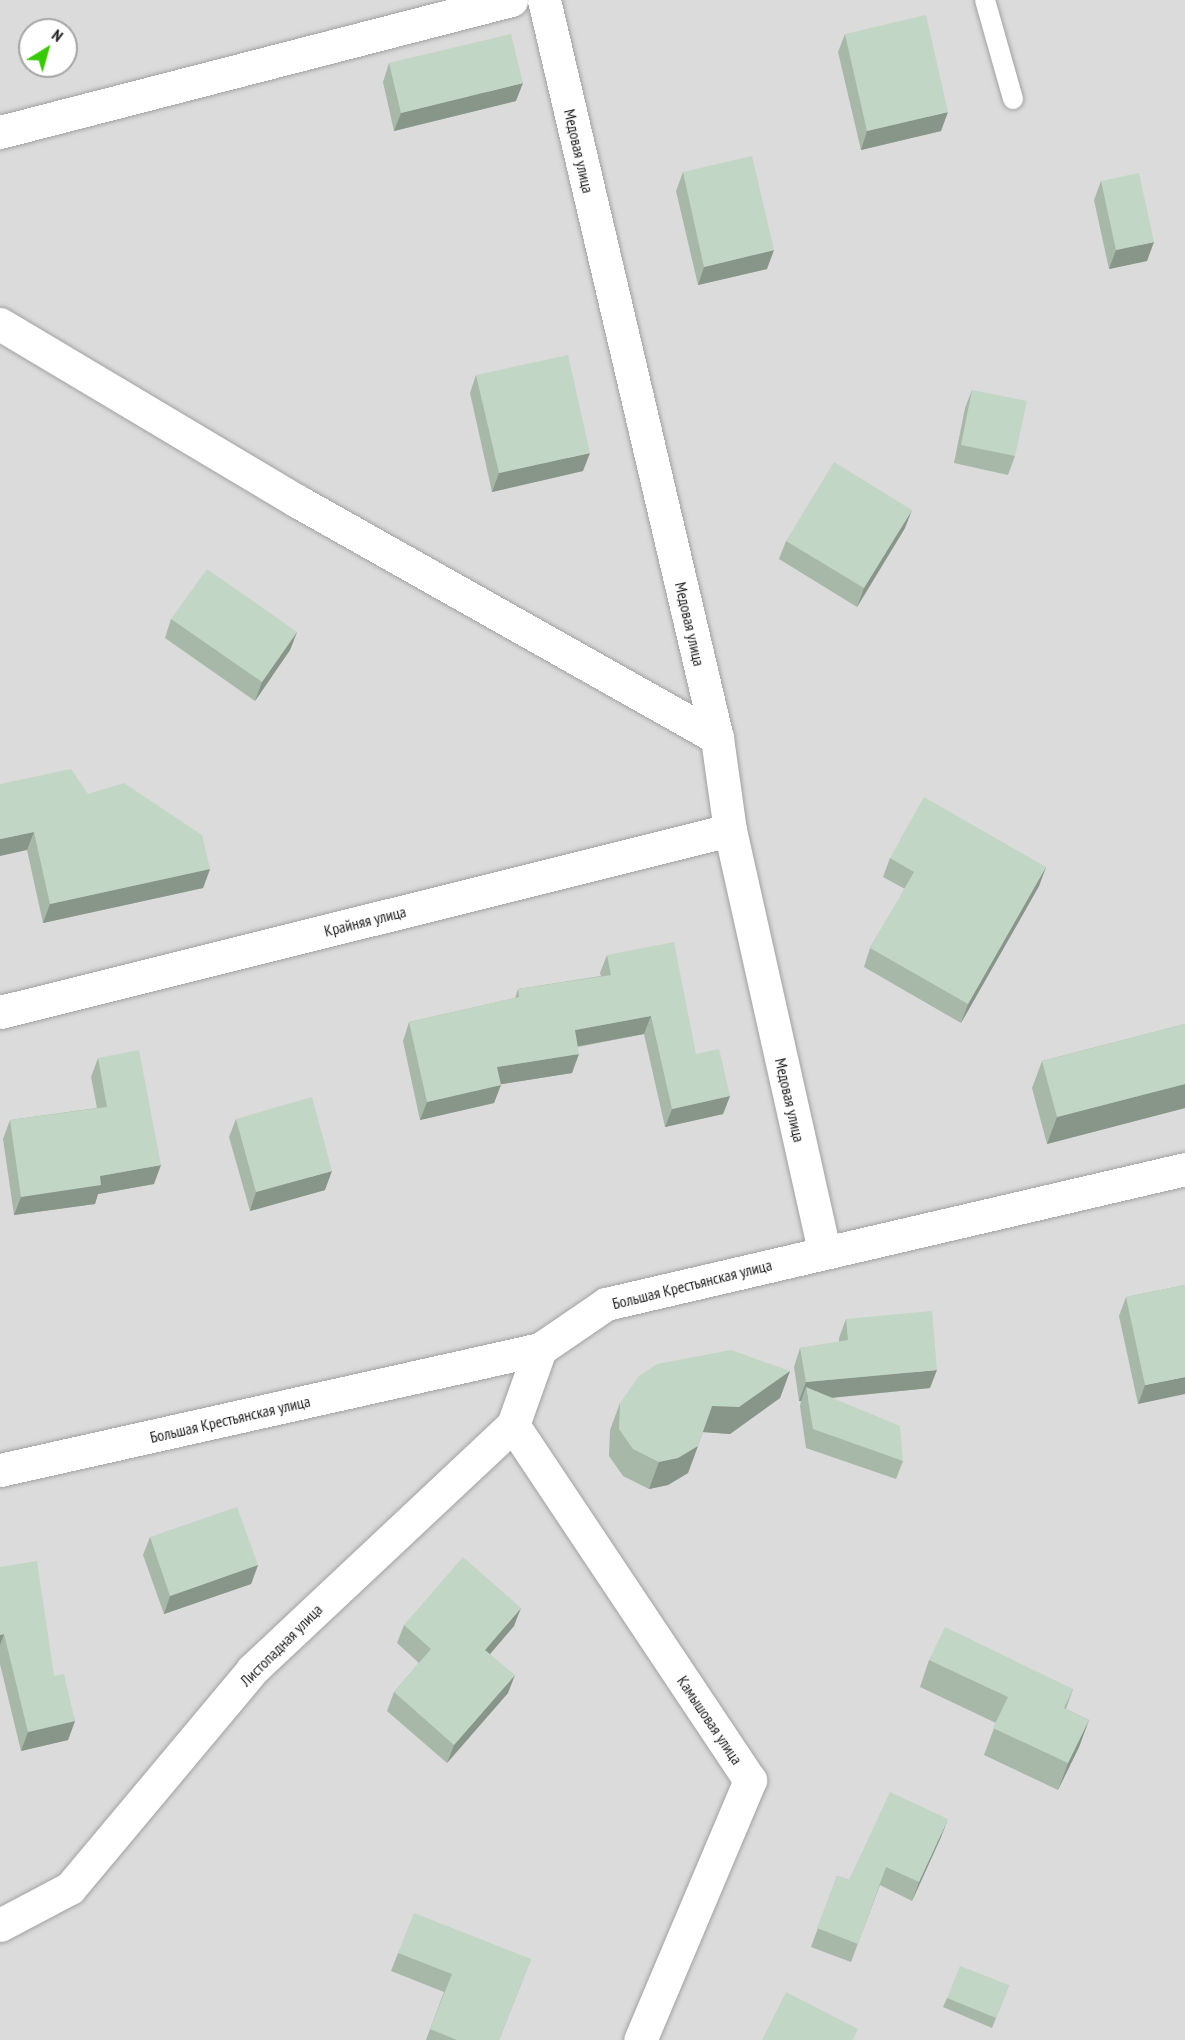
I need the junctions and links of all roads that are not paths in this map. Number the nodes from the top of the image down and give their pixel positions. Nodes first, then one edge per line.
1 (511, 0) edge
2 (544, 0) edge
3 (985, 0) edge
4 (1012, 99) dead end
5 (0, 132) edge
6 (0, 324) edge
7 (717, 738) junction
8 (730, 830) junction
9 (0, 1012) edge
10 (1185, 1169) edge
11 (824, 1251) junction
12 (540, 1349) junction
13 (513, 1425) junction
14 (0, 1470) edge
15 (0, 1925) edge
16 (640, 2040) edge

1 - 5 street
2 - 7 street, Медовая улица
3 - 4 lane
6 - 7 street
7 - 8 street, Медовая улица
8 - 9 street, Крайняя улица
8 - 11 street, Медовая улица
10 - 11 street, Большая Крестьянская улица
11 - 12 street, Большая Крестьянская улица
12 - 13 street, Листопадная улица
12 - 14 street, Большая Крестьянская улица
13 - 15 street, Листопадная улица
13 - 16 street, Камышовая улица

